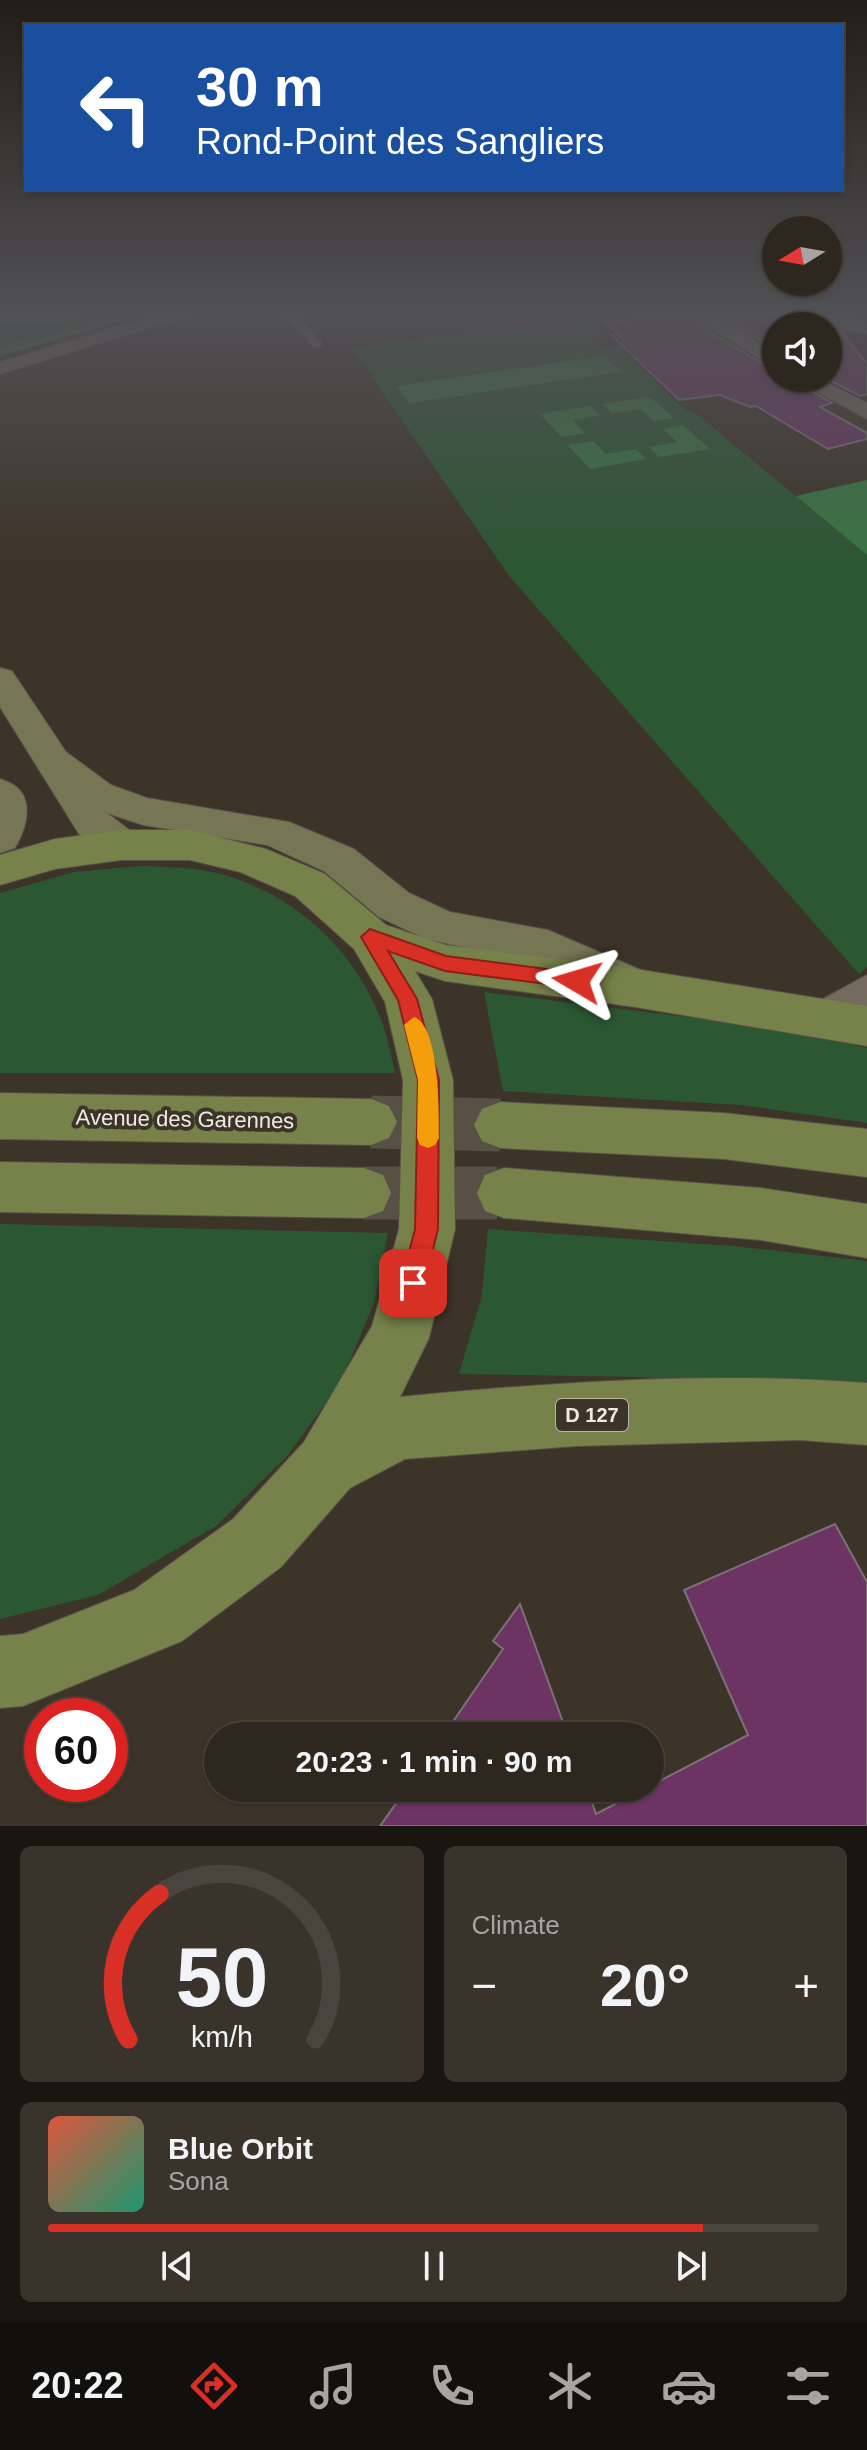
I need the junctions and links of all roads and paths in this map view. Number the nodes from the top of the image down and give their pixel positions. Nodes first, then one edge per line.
1 (835, 395) edge
2 (867, 412) edge
3 (0, 679) edge
4 (53, 761) junction
5 (0, 792) edge
6 (0, 838) edge
7 (121, 845) junction
8 (0, 870) edge
9 (370, 937) junction
10 (635, 988) junction
11 (867, 991) edge
12 (847, 1022) edge
13 (0, 1116) edge
14 (371, 1122) tunnel mouth
15 (500, 1125) tunnel mouth
16 (867, 1153) edge
17 (0, 1187) edge
18 (364, 1193) tunnel mouth
19 (504, 1193) tunnel mouth
20 (867, 1231) edge
21 (867, 1414) edge
22 (327, 1465) junction
23 (0, 1672) edge

1 - 2 street
3 - 4 street
4 - 7 street
4 - 10 street
5 - 6 street
7 - 8 main road
7 - 9 main road
9 - 10 main road
9 - 22 main road
10 - 12 main road
11 - 12 street
13 - 14 main road, Avenue des Garennes
15 - 16 main road
17 - 18 main road
19 - 20 main road
21 - 22 main road, D 127
22 - 23 main road

